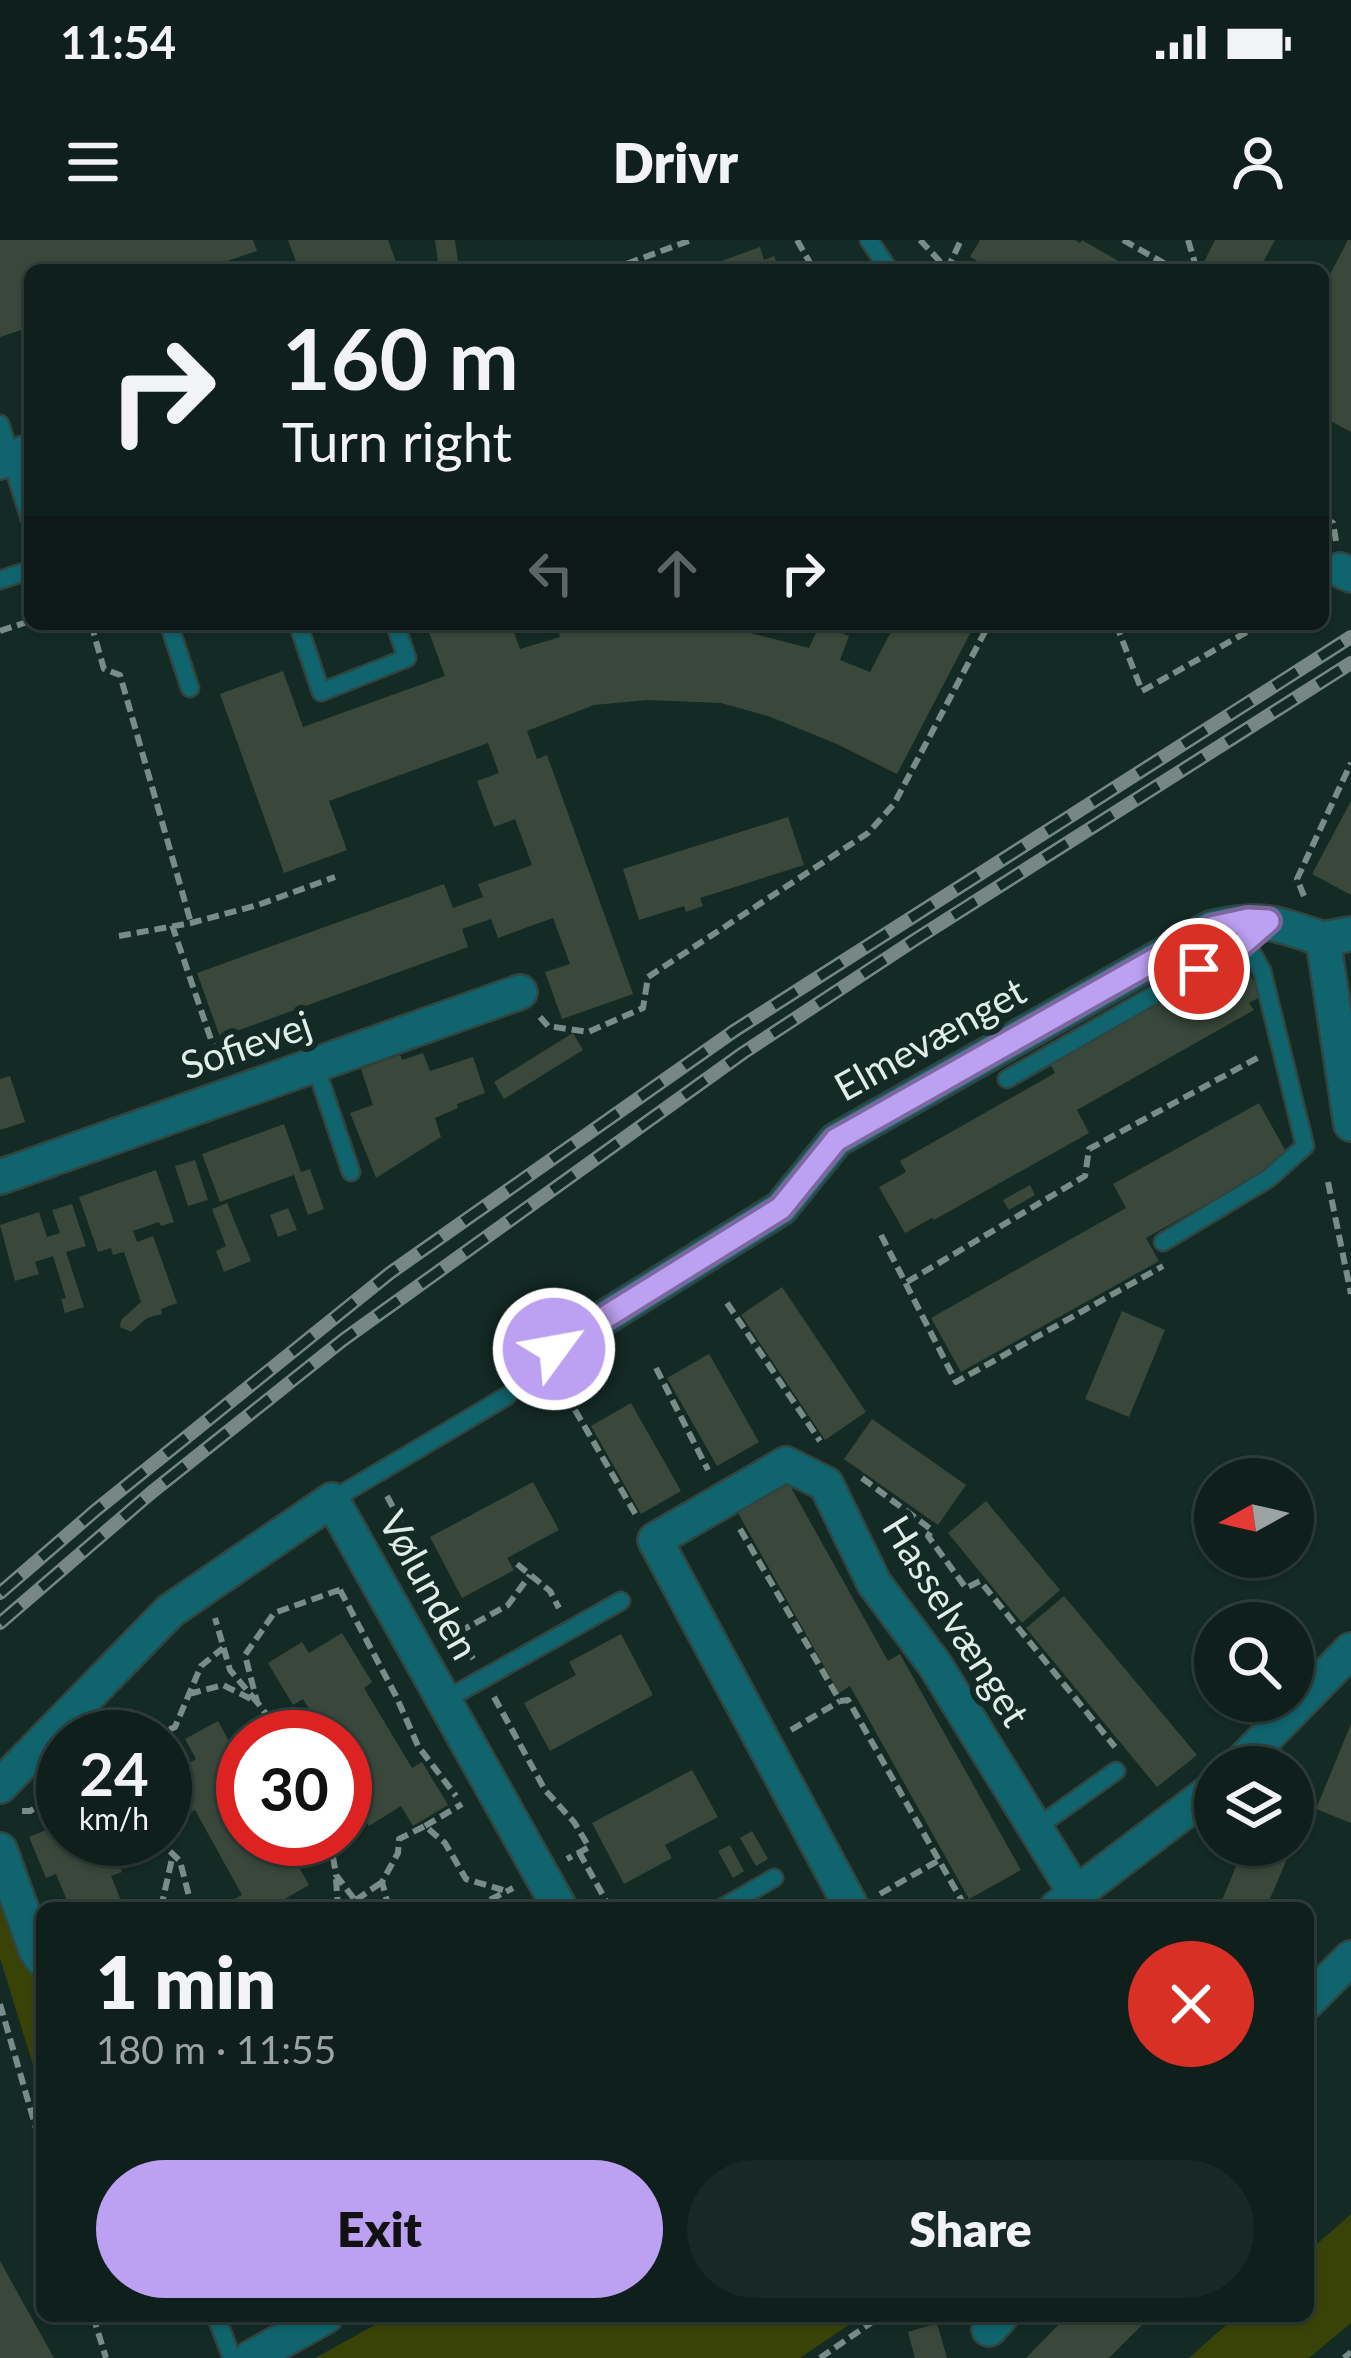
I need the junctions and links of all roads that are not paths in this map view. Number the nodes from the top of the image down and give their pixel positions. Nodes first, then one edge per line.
1 (0, 424) edge
2 (14, 457) edge
3 (24, 496) edge
4 (171, 630) edge
5 (300, 630) edge
6 (396, 630) edge
7 (190, 688) dead end
8 (1257, 931) junction
9 (1337, 937) edge
10 (520, 992) road end
11 (315, 1065) junction
12 (1007, 1079) dead end
13 (1351, 1124) edge
14 (351, 1172) dead end
15 (0, 1177) edge
16 (1163, 1242) road end
17 (554, 1349) dead end
18 (508, 1396) dead end
19 (332, 1500) junction
20 (620, 1601) dead end
21 (1351, 1650) edge
22 (445, 1700) junction
23 (1257, 1746) edge
24 (1116, 1771) dead end
25 (0, 1786) edge
26 (1194, 1804) edge
27 (1036, 1828) junction
28 (0, 1850) edge
29 (774, 1878) dead end
30 (1067, 1901) edge
31 (557, 1902) edge
32 (732, 1902) edge
33 (861, 1902) edge
34 (36, 1950) edge
35 (1351, 1958) edge
36 (1314, 1995) edge
37 (217, 2322) edge
38 (315, 2322) edge
39 (232, 2358) edge
40 (251, 2358) edge

1 - 2 lane
2 - 3 lane
4 - 7 lane
5 - 6 lane
8 - 9 street, Elmevænget
8 - 12 lane
8 - 16 lane
8 - 17 street, Elmevænget
9 - 13 street
10 - 11 street, Sofievej
11 - 14 lane
11 - 15 street, Sofievej
18 - 19 lane
19 - 22 street, Vølunden
19 - 25 street, Vølunden
20 - 22 lane
21 - 23 street
22 - 31 street, Vølunden
24 - 27 lane
26 - 30 street, Hasselvænget
27 - 30 street, Hasselvænget
27 - 33 street, Hasselvænget
28 - 34 street
29 - 32 lane
35 - 36 street
37 - 39 lane
38 - 40 street

